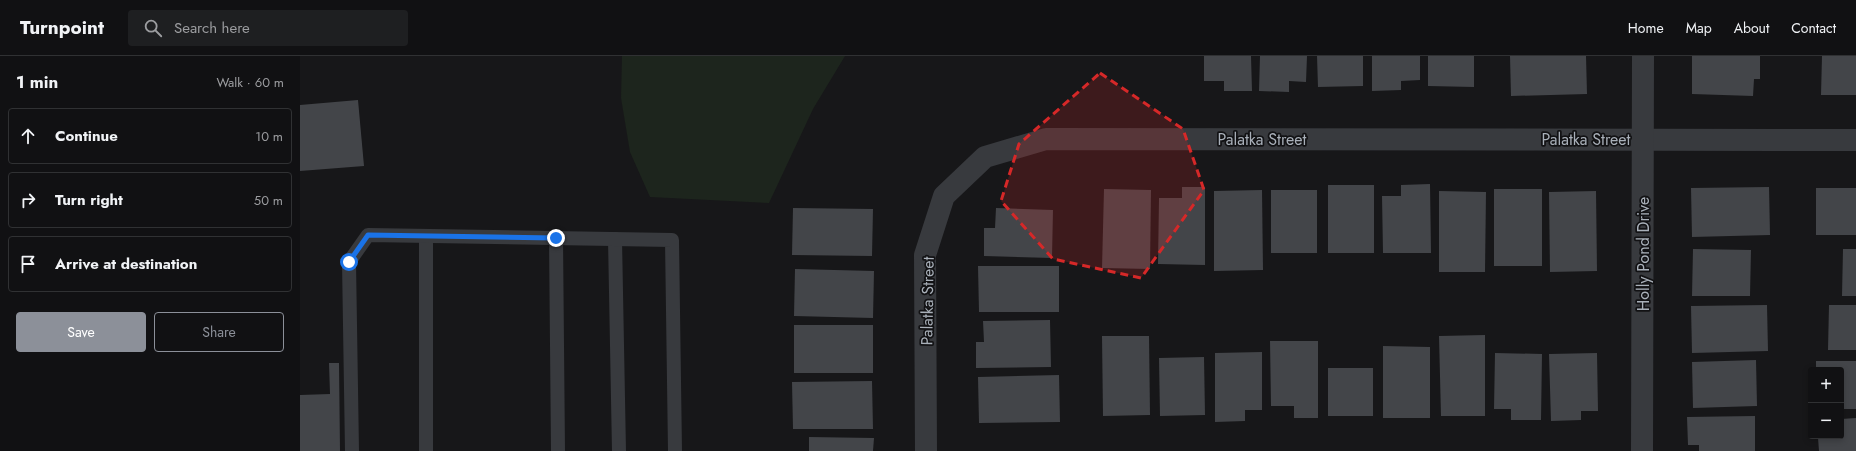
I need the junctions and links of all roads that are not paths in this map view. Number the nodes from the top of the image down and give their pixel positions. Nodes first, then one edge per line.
1 (1643, 56) edge
2 (1643, 140) junction
3 (1856, 140) edge
4 (426, 236) junction
5 (556, 238) junction
6 (616, 239) junction
7 (352, 451) edge
8 (426, 451) edge
9 (558, 451) edge
10 (618, 451) edge
11 (675, 451) edge
12 (926, 451) edge
13 (1642, 451) edge

1 - 2 street, Holly Pond Drive
2 - 3 street, Palatka Street
2 - 12 street, Palatka Street
2 - 13 street, Holly Pond Drive
4 - 5 lane
4 - 7 lane
4 - 8 lane
5 - 6 lane
5 - 9 lane
6 - 10 lane
6 - 11 lane

